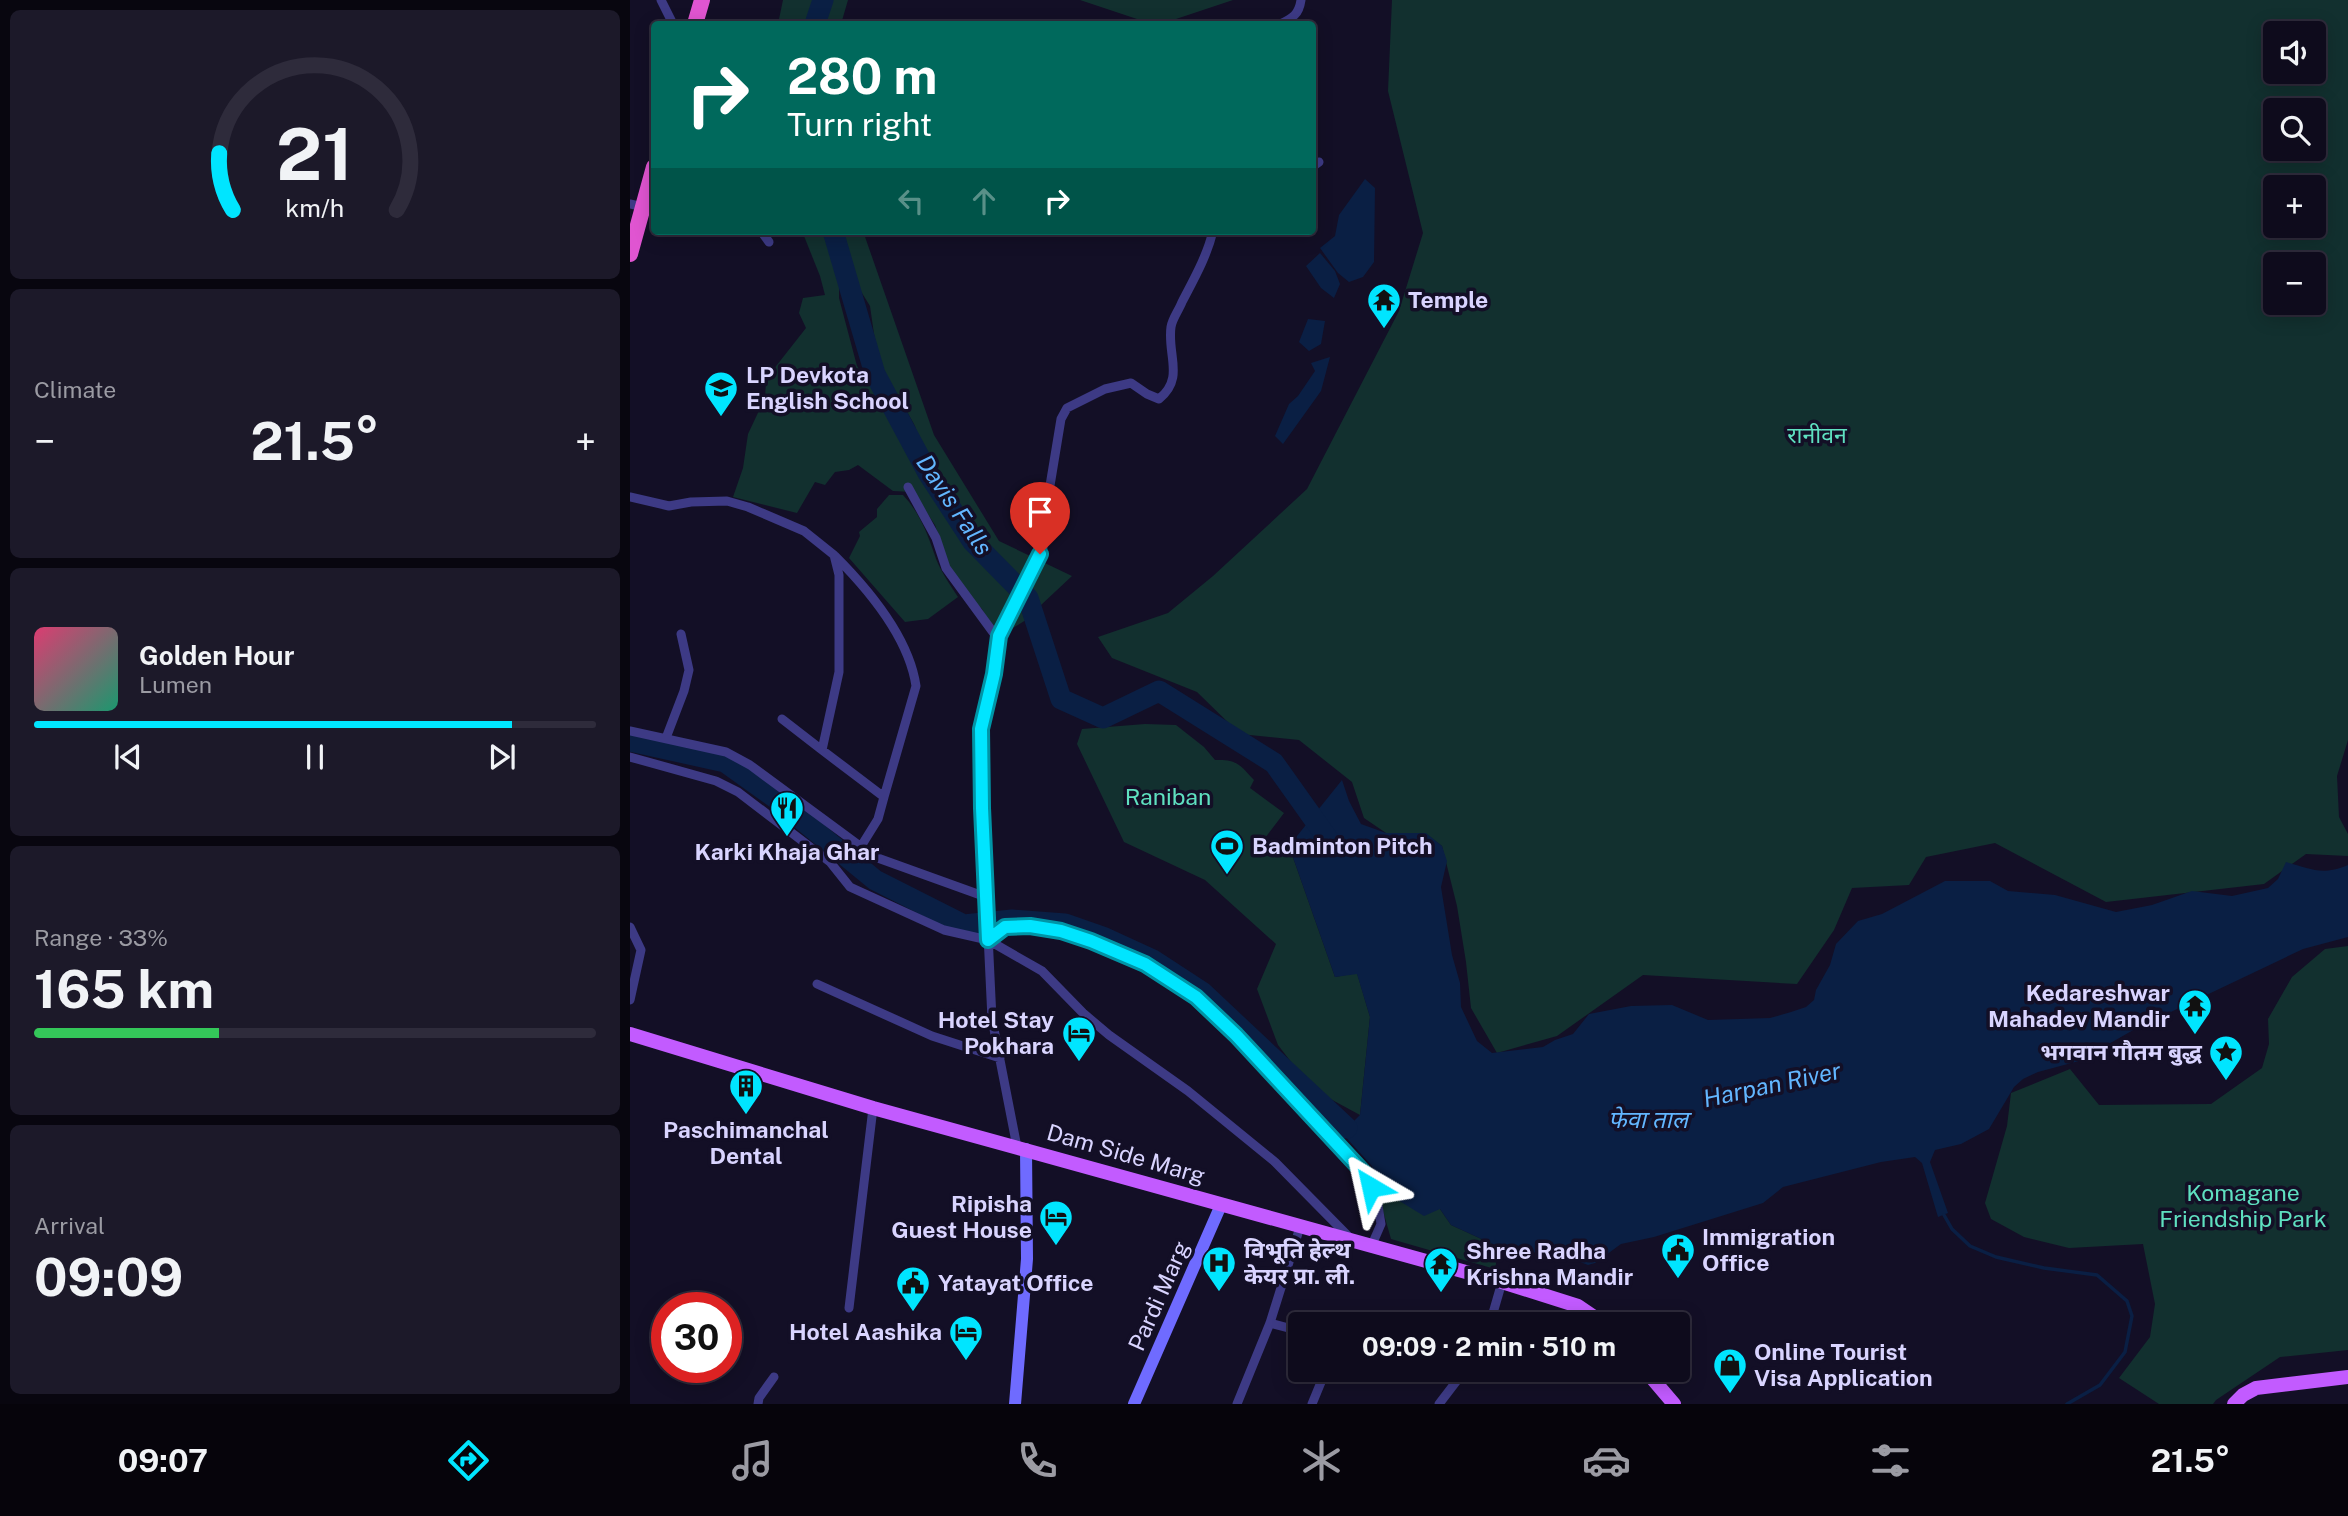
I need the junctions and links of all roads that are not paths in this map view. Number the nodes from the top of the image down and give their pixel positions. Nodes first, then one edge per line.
1 (661, 0) edge
2 (702, 0) edge
3 (1301, 0) edge
4 (672, 21) edge
5 (696, 21) edge
6 (1286, 21) edge
7 (651, 177) edge
8 (643, 205) edge
9 (764, 235) edge
10 (1212, 235) edge
11 (769, 242) dead end
12 (630, 254) edge
13 (908, 487) dead end
14 (630, 497) edge
15 (834, 555) junction
16 (681, 634) dead end
17 (998, 637) junction
18 (782, 719) dead end
19 (630, 732) edge
20 (666, 738) junction
21 (822, 750) junction
22 (630, 757) edge
23 (884, 797) junction
24 (860, 848) junction
25 (986, 897) junction
26 (630, 927) edge
27 (988, 935) junction
28 (817, 984) dead end
29 (630, 1000) edge
30 (630, 1034) edge
31 (1000, 1058) junction
32 (873, 1108) junction
33 (1021, 1148) junction
34 (1221, 1205) junction
35 (1300, 1227) junction
36 (1352, 1241) junction
37 (1371, 1247) junction
38 (1502, 1282) junction
39 (849, 1308) dead end
40 (1493, 1312) edge
41 (1587, 1312) edge
42 (1270, 1323) junction
43 (1288, 1328) edge
44 (774, 1377) dead end
45 (2348, 1377) edge
46 (1321, 1382) edge
47 (1455, 1382) edge
48 (1655, 1382) edge
49 (758, 1404) edge
50 (1015, 1404) edge
51 (1134, 1404) edge
52 (1237, 1404) edge
53 (1312, 1404) edge
54 (1440, 1404) edge
55 (1674, 1404) edge
56 (2234, 1404) edge

1 - 4 street
2 - 5 highway
3 - 6 street
7 - 8 highway
8 - 12 highway
9 - 11 street
10 - 17 street
13 - 17 street
14 - 15 street
15 - 21 street
15 - 23 street
16 - 20 street
17 - 25 street
18 - 21 street
19 - 20 street
20 - 24 street
21 - 23 street
22 - 27 street
23 - 24 street
24 - 25 street
25 - 27 street
26 - 29 street
27 - 31 street
27 - 36 street
27 - 37 street
28 - 31 street
30 - 32 main road, Dam Side Marg
31 - 33 street
32 - 33 main road, Dam Side Marg
32 - 39 street
33 - 34 main road, Dam Side Marg
33 - 50 main road
34 - 35 main road, Dam Side Marg
34 - 51 main road, Pardi Marg
35 - 36 main road, Dam Side Marg
35 - 42 street
36 - 37 main road, Dam Side Marg
37 - 38 main road, Dam Side Marg
38 - 40 street
38 - 41 main road, Dam Side Marg
42 - 43 street
42 - 52 street
44 - 49 street
45 - 56 main road
46 - 53 street
47 - 54 street
48 - 55 main road

